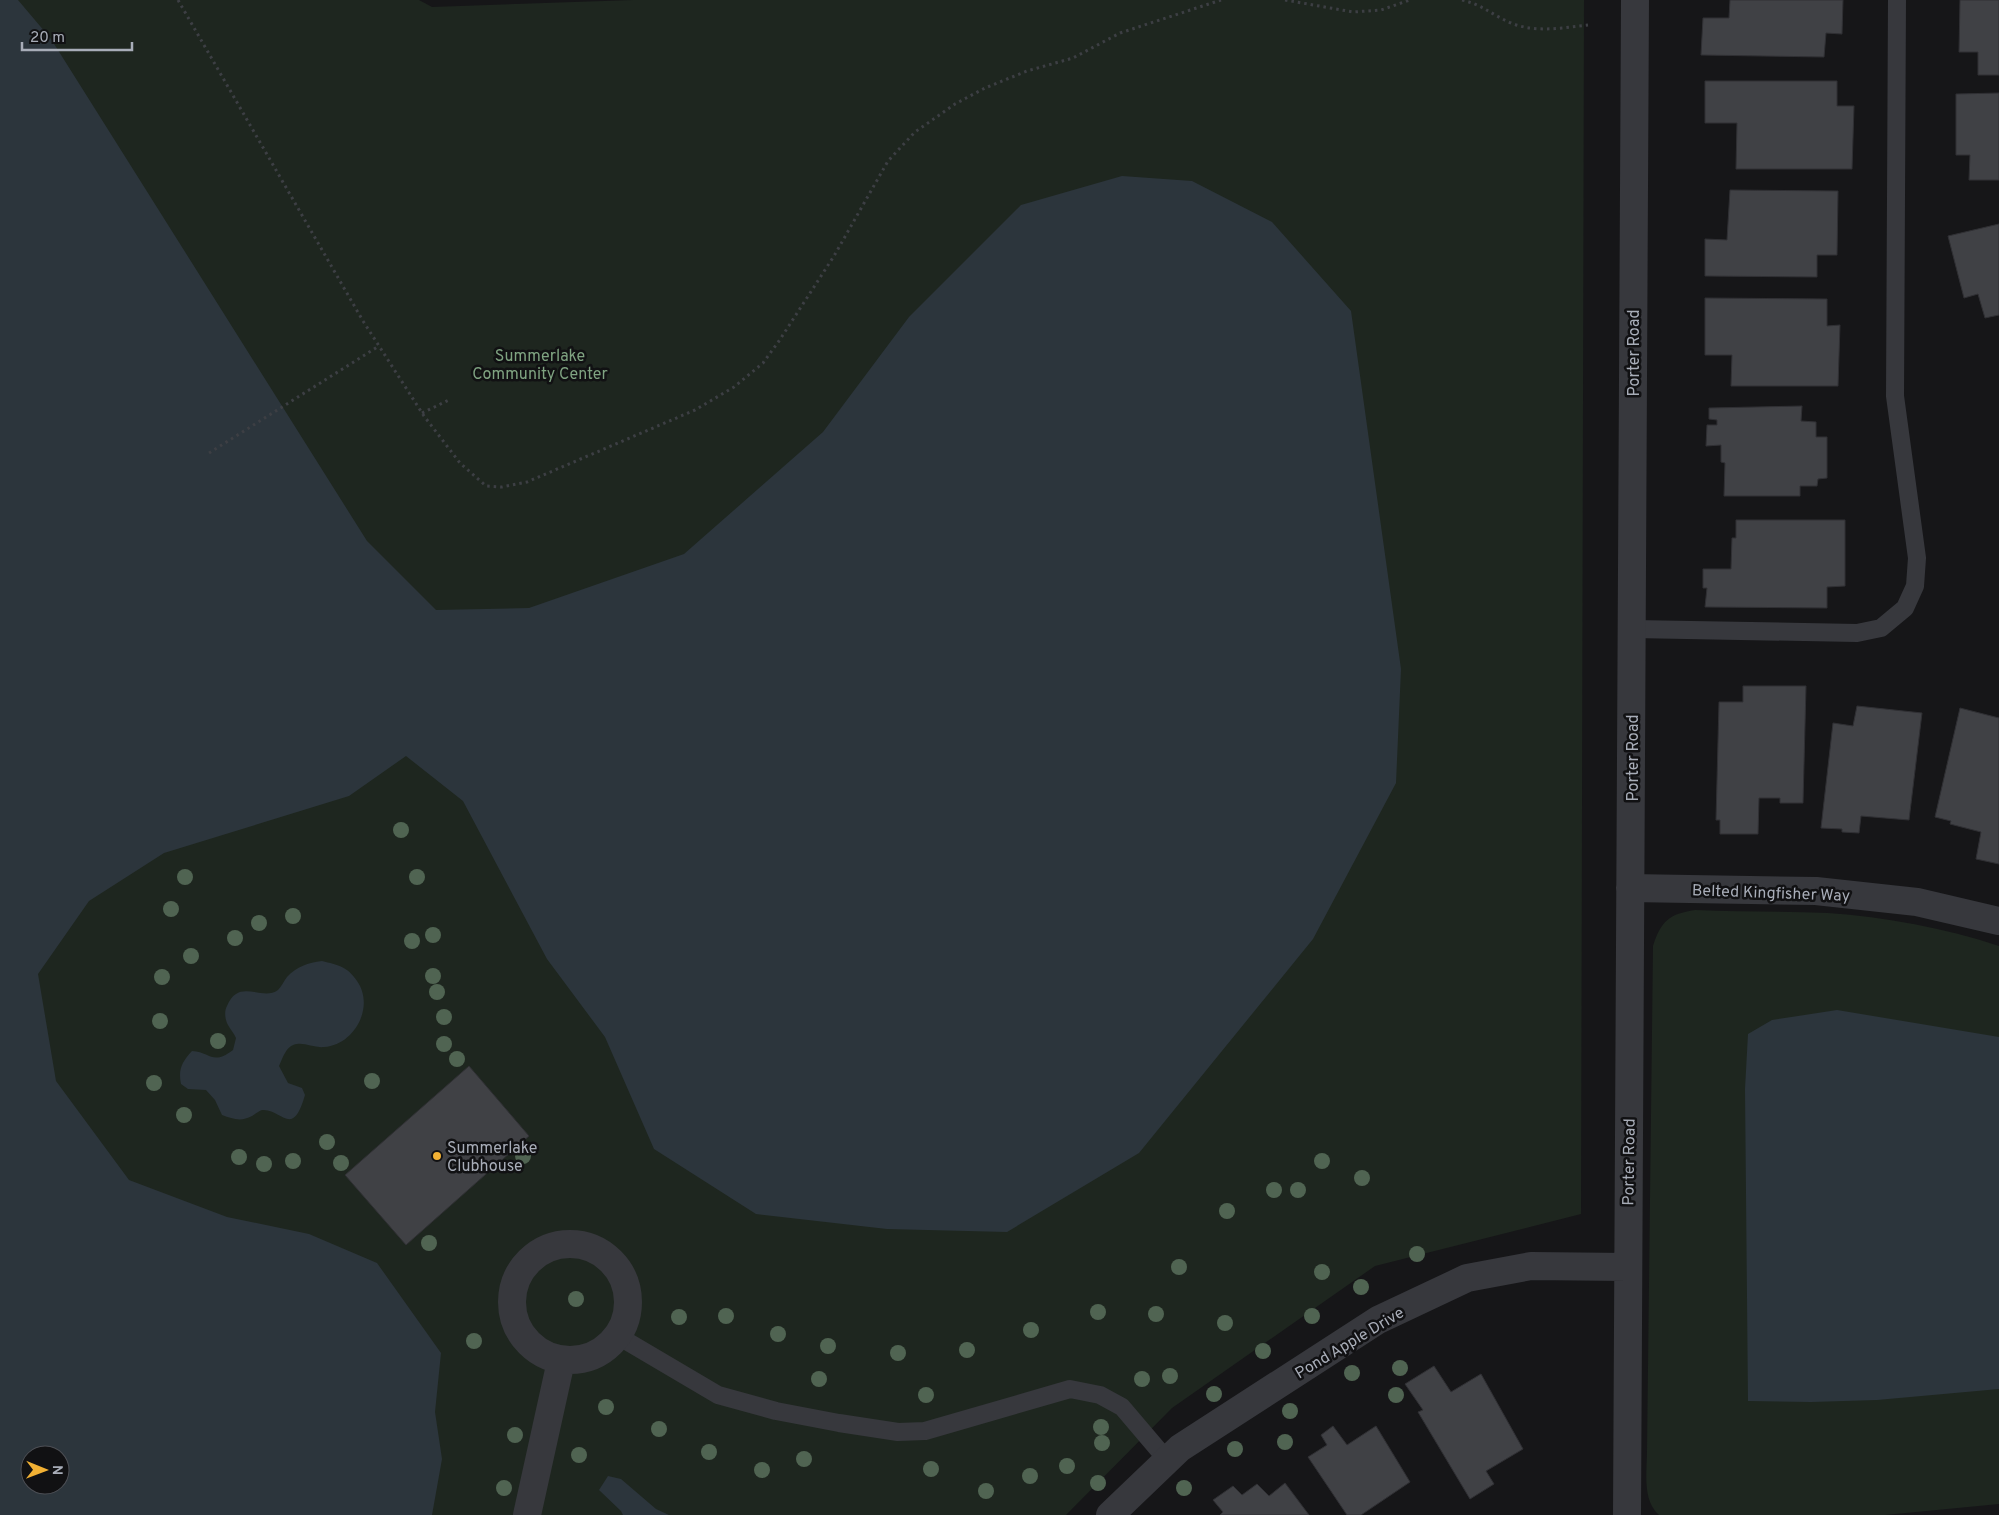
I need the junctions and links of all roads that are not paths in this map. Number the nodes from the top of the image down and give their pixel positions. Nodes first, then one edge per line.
1 (1635, 0) edge
2 (1897, 0) edge
3 (1632, 630) junction
4 (1630, 888) junction
5 (1999, 921) edge
6 (1627, 1266) junction
7 (618, 1336) junction
8 (561, 1361) junction
9 (1167, 1460) junction
10 (527, 1515) edge
11 (1110, 1515) edge
12 (1627, 1515) edge

1 - 3 street, Porter Road
2 - 3 lane
3 - 4 street, Porter Road
4 - 5 street, Belted Kingfisher Way
4 - 6 street, Porter Road
6 - 9 street, Pond Apple Drive
6 - 12 street, Porter Road
7 - 8 street
7 - 8 street
7 - 9 lane
8 - 10 street
9 - 11 street, Pond Apple Drive

